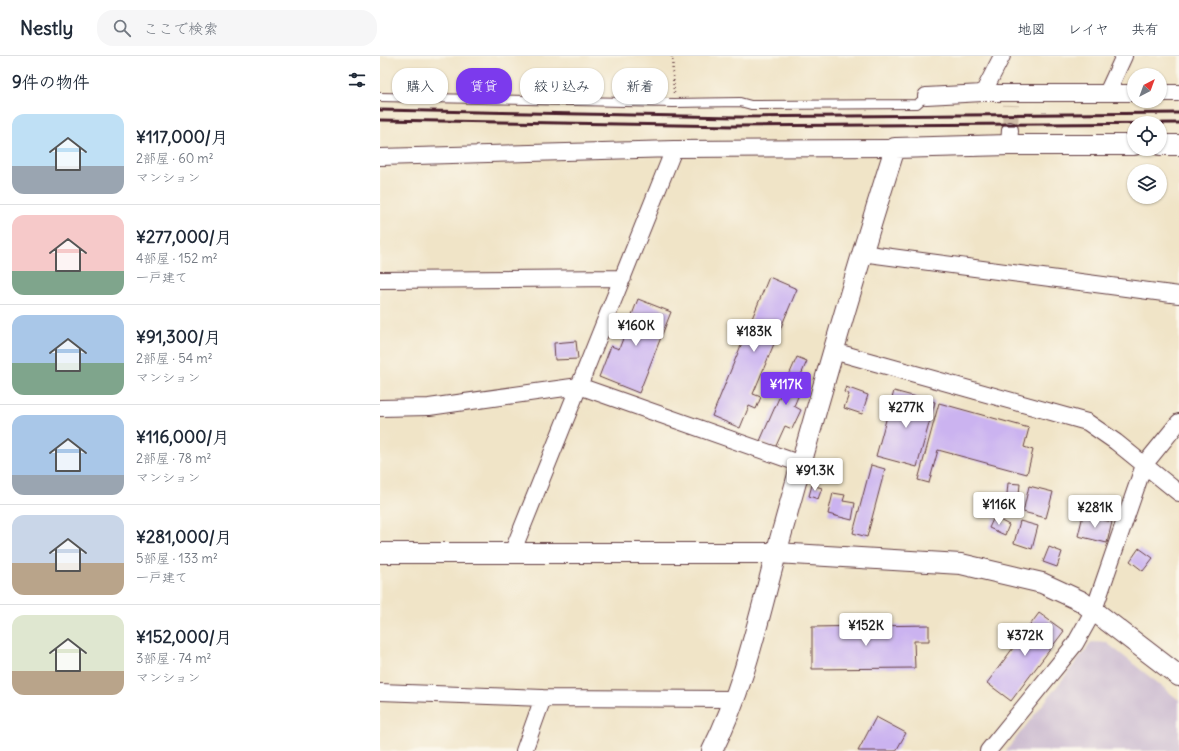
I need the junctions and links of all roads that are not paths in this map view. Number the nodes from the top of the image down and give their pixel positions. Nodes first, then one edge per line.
1 (1002, 56) edge
2 (1124, 56) edge
3 (983, 93) junction
4 (1107, 93) junction
5 (1127, 93) edge
6 (1167, 93) edge
7 (1179, 93) edge
8 (926, 96) joint
9 (380, 97) edge
10 (1127, 145) edge
11 (1167, 145) edge
12 (1179, 145) edge
13 (895, 148) junction
14 (674, 149) junction
15 (380, 157) edge
16 (861, 253) junction
17 (623, 278) junction
18 (380, 280) edge
19 (1179, 295) edge
20 (833, 351) junction
21 (579, 386) junction
22 (380, 408) edge
23 (1179, 422) edge
24 (801, 464) junction
25 (1144, 465) junction
26 (1179, 493) edge
27 (380, 553) edge
28 (512, 553) junction
29 (776, 553) junction
30 (1094, 610) junction
31 (1179, 676) edge
32 (380, 692) edge
33 (543, 698) junction
34 (735, 699) junction
35 (524, 751) edge
36 (712, 751) edge
37 (988, 751) edge

1 - 3 street
2 - 4 street
3 - 4 street
3 - 8 street
4 - 5 street
6 - 7 street
8 - 9 lane
10 - 13 street
11 - 12 street
13 - 14 street
13 - 16 street
14 - 15 street
14 - 17 street
16 - 19 street
16 - 20 street
17 - 18 street
17 - 21 street
20 - 24 street
20 - 25 street
21 - 22 street
21 - 24 street
21 - 28 street
23 - 25 street
24 - 29 street
25 - 26 street
25 - 30 street
27 - 28 street
28 - 29 street
29 - 30 street
29 - 34 street
30 - 31 street
30 - 37 street
32 - 33 street
33 - 34 street
33 - 35 street
34 - 36 street

